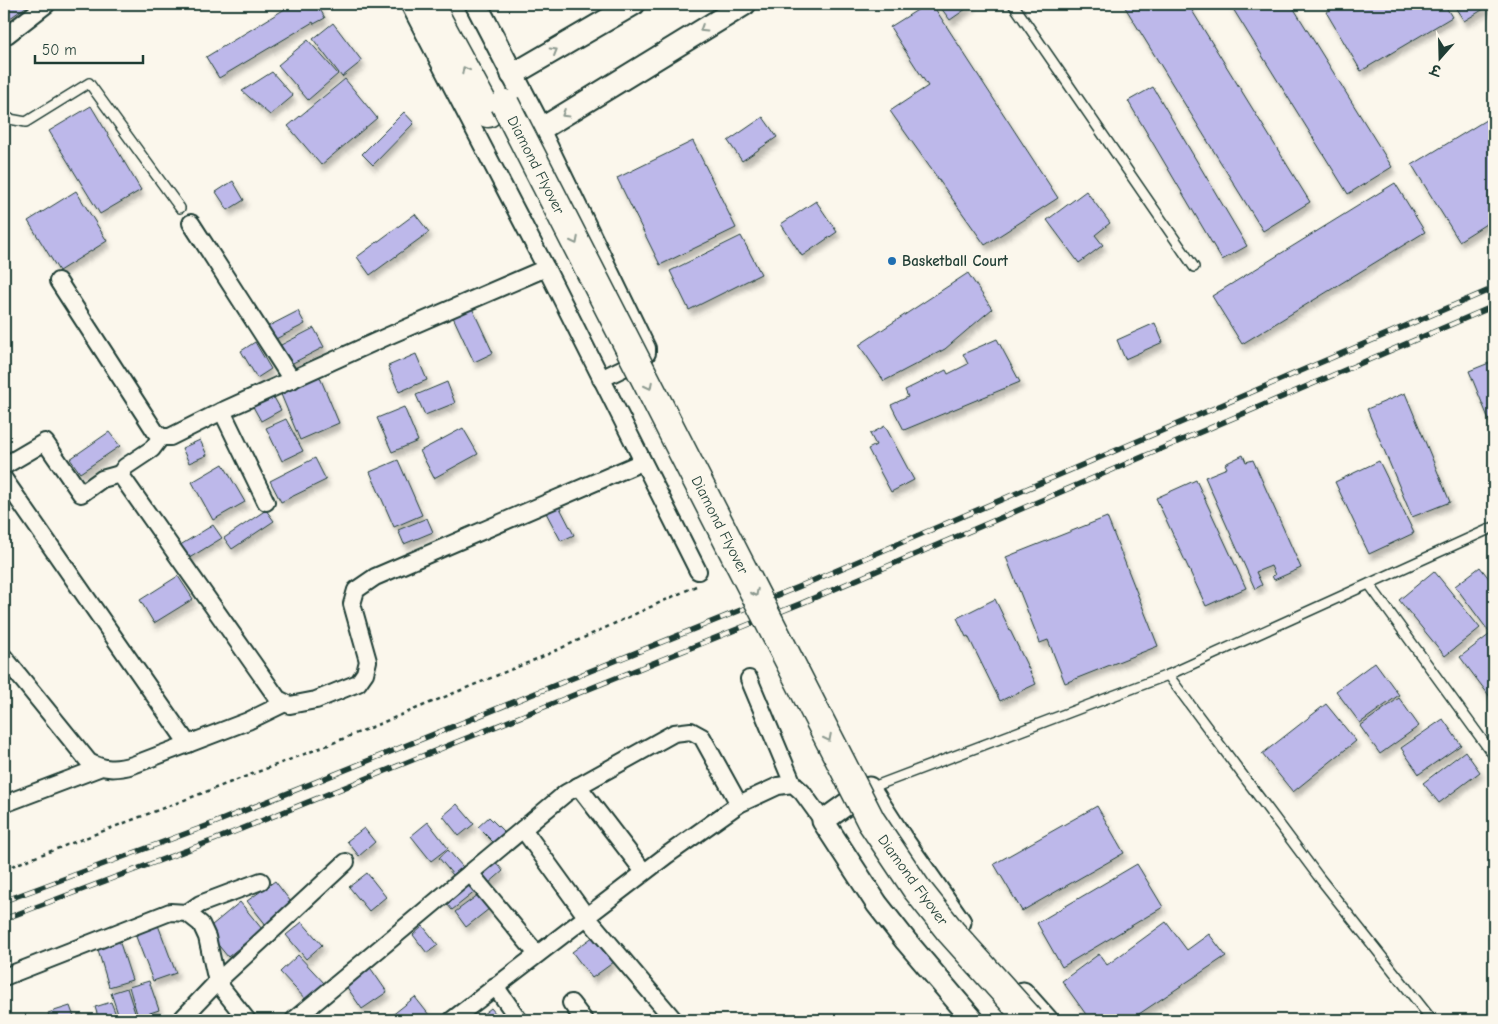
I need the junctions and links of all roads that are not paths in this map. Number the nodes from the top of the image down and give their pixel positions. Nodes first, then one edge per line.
1 (47, 4) edge
2 (409, 4) edge
3 (430, 4) edge
4 (450, 4) edge
5 (476, 4) edge
6 (634, 4) edge
7 (745, 4) edge
8 (1013, 4) edge
9 (5, 35) edge
10 (512, 75) junction
11 (4, 118) edge
12 (541, 129) junction
13 (180, 208) dead end
14 (191, 223) dead end
15 (1194, 267) dead end
16 (546, 268) junction
17 (58, 281) dead end
18 (601, 379) junction
19 (292, 380) junction
20 (222, 412) junction
21 (161, 437) junction
22 (642, 462) junction
23 (4, 466) edge
24 (120, 474) junction
25 (4, 480) edge
26 (266, 502) dead end
27 (1494, 527) edge
28 (701, 577) road end
29 (1369, 584) junction
30 (4, 657) edge
31 (1168, 675) junction
32 (749, 679) dead end
33 (285, 703) junction
34 (188, 744) junction
35 (1494, 756) edge
36 (99, 768) junction
37 (793, 784) junction
38 (578, 786) junction
39 (870, 788) junction
40 (4, 804) edge
41 (739, 804) junction
42 (824, 821) junction
43 (523, 829) junction
44 (346, 862) dead end
45 (644, 872) junction
46 (470, 873) junction
47 (261, 881) dead end
48 (187, 913) junction
49 (586, 916) junction
50 (537, 954) junction
51 (4, 977) edge
52 (217, 982) junction
53 (495, 986) junction
54 (181, 1020) edge
55 (247, 1020) edge
56 (294, 1020) edge
57 (452, 1020) edge
58 (519, 1020) edge
59 (674, 1020) edge
60 (973, 1020) edge
61 (1004, 1020) edge
62 (1030, 1020) edge
63 (1047, 1020) edge
64 (1432, 1020) edge

1 - 9 street
2 - 16 street
61 -> 3 highway, Diamond Flyover
4 -> 62 highway, Diamond Flyover, bridge
5 - 10 street
10 -> 6 street
7 -> 12 street
8 - 15 lane
10 - 12 street
11 - 13 lane
12 - 18 street
14 - 19 street
16 - 18 street
16 - 19 street
17 - 21 street
18 - 22 street
19 - 20 street
20 - 21 street
20 - 26 street
21 - 24 street
22 - 28 street
22 - 33 street
23 - 24 street
24 - 33 street
25 - 34 street
27 - 29 lane
29 - 31 lane
29 - 35 lane
30 - 36 street
31 - 39 lane
31 - 64 lane
32 - 37 street
33 - 34 street
34 - 36 street
36 - 40 street
37 - 41 street
37 - 42 street
38 - 41 street
38 - 43 street
38 - 45 street
39 - 42 street
39 - 63 street
41 - 45 street
42 - 60 street
43 - 46 street
43 - 49 street
44 - 52 street
45 - 49 street
46 - 50 street
46 - 56 street
47 - 48 street
48 - 51 street
48 - 52 street
49 - 50 street
49 - 59 street
50 - 53 street
52 - 54 street
52 - 55 street
53 - 57 street
53 - 58 street

